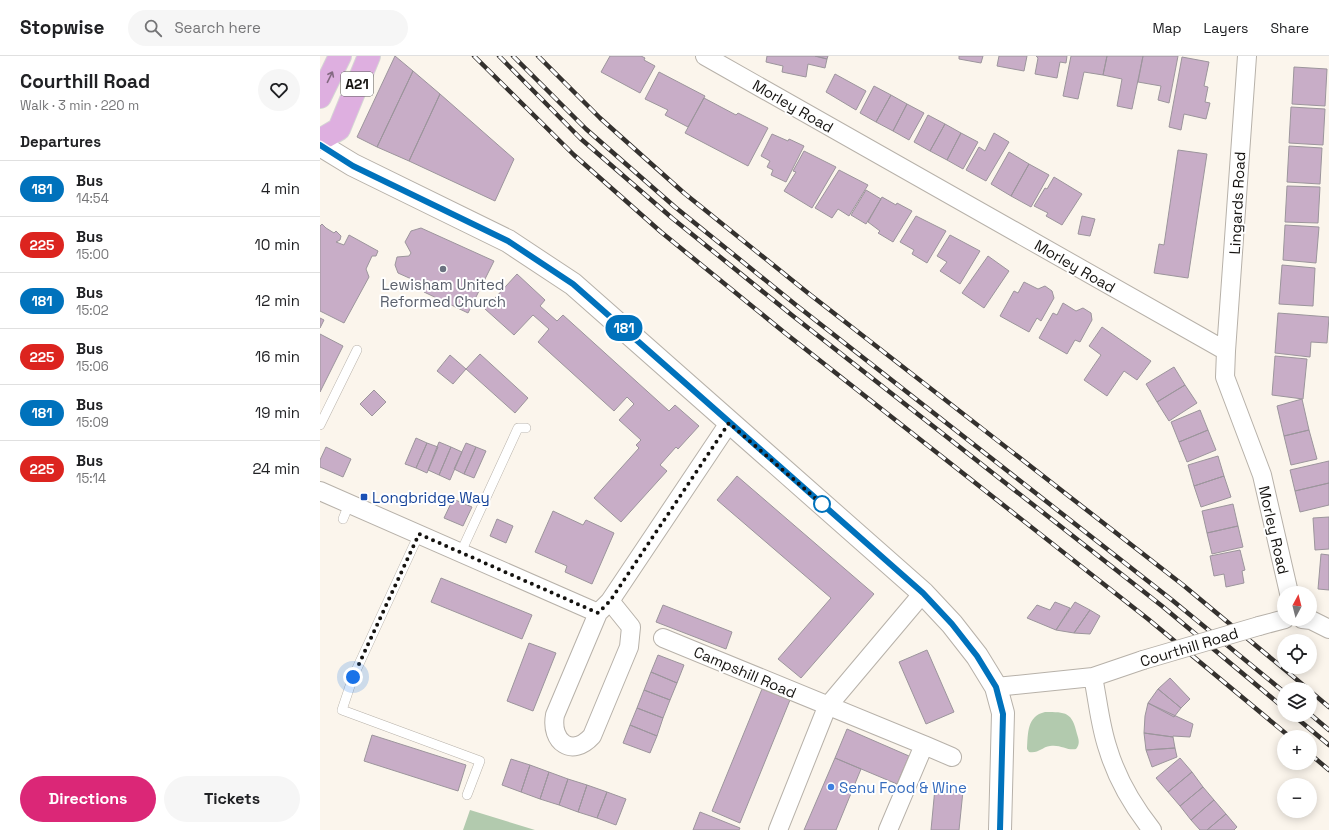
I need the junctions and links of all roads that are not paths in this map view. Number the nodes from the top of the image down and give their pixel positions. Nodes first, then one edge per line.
1 (340, 56) edge
2 (369, 56) edge
3 (705, 56) edge
4 (1247, 56) edge
5 (320, 97) edge
6 (320, 140) edge
7 (320, 145) edge
8 (357, 350) dead end
9 (1226, 351) junction
10 (729, 423) junction
11 (320, 425) edge
12 (526, 428) dead end
13 (320, 491) edge
14 (419, 534) junction
15 (461, 552) junction
16 (1287, 586) edge
17 (923, 593) junction
18 (604, 607) junction
19 (1277, 621) edge
20 (1317, 623) edge
21 (1329, 629) edge
22 (663, 638) dead end
23 (1093, 677) junction
24 (996, 687) junction
25 (827, 707) junction
26 (924, 745) junction
27 (952, 757) dead end
28 (467, 795) dead end
29 (778, 830) edge
30 (888, 830) edge
31 (1000, 830) edge
32 (1152, 830) edge

5 -> 1 highway, A21
2 - 6 highway, A21
3 - 9 street, Morley Road
4 - 9 street, Lingards Road
7 - 10 street
8 - 11 lane
9 - 16 street, Morley Road
10 - 17 street
10 - 18 street
12 - 15 lane
13 - 14 street
14 - 15 street
14 - 28 lane
15 - 18 street
17 - 24 street
17 - 25 street
18 - 18 street
19 - 23 street, Courthill Road, bridge
20 - 21 street
22 - 25 street, Campshill Road
23 - 24 street, Courthill Road
23 - 32 street
24 - 31 street
25 - 26 street, Campshill Road
25 - 29 street
26 - 27 street, Campshill Road
26 - 30 street

